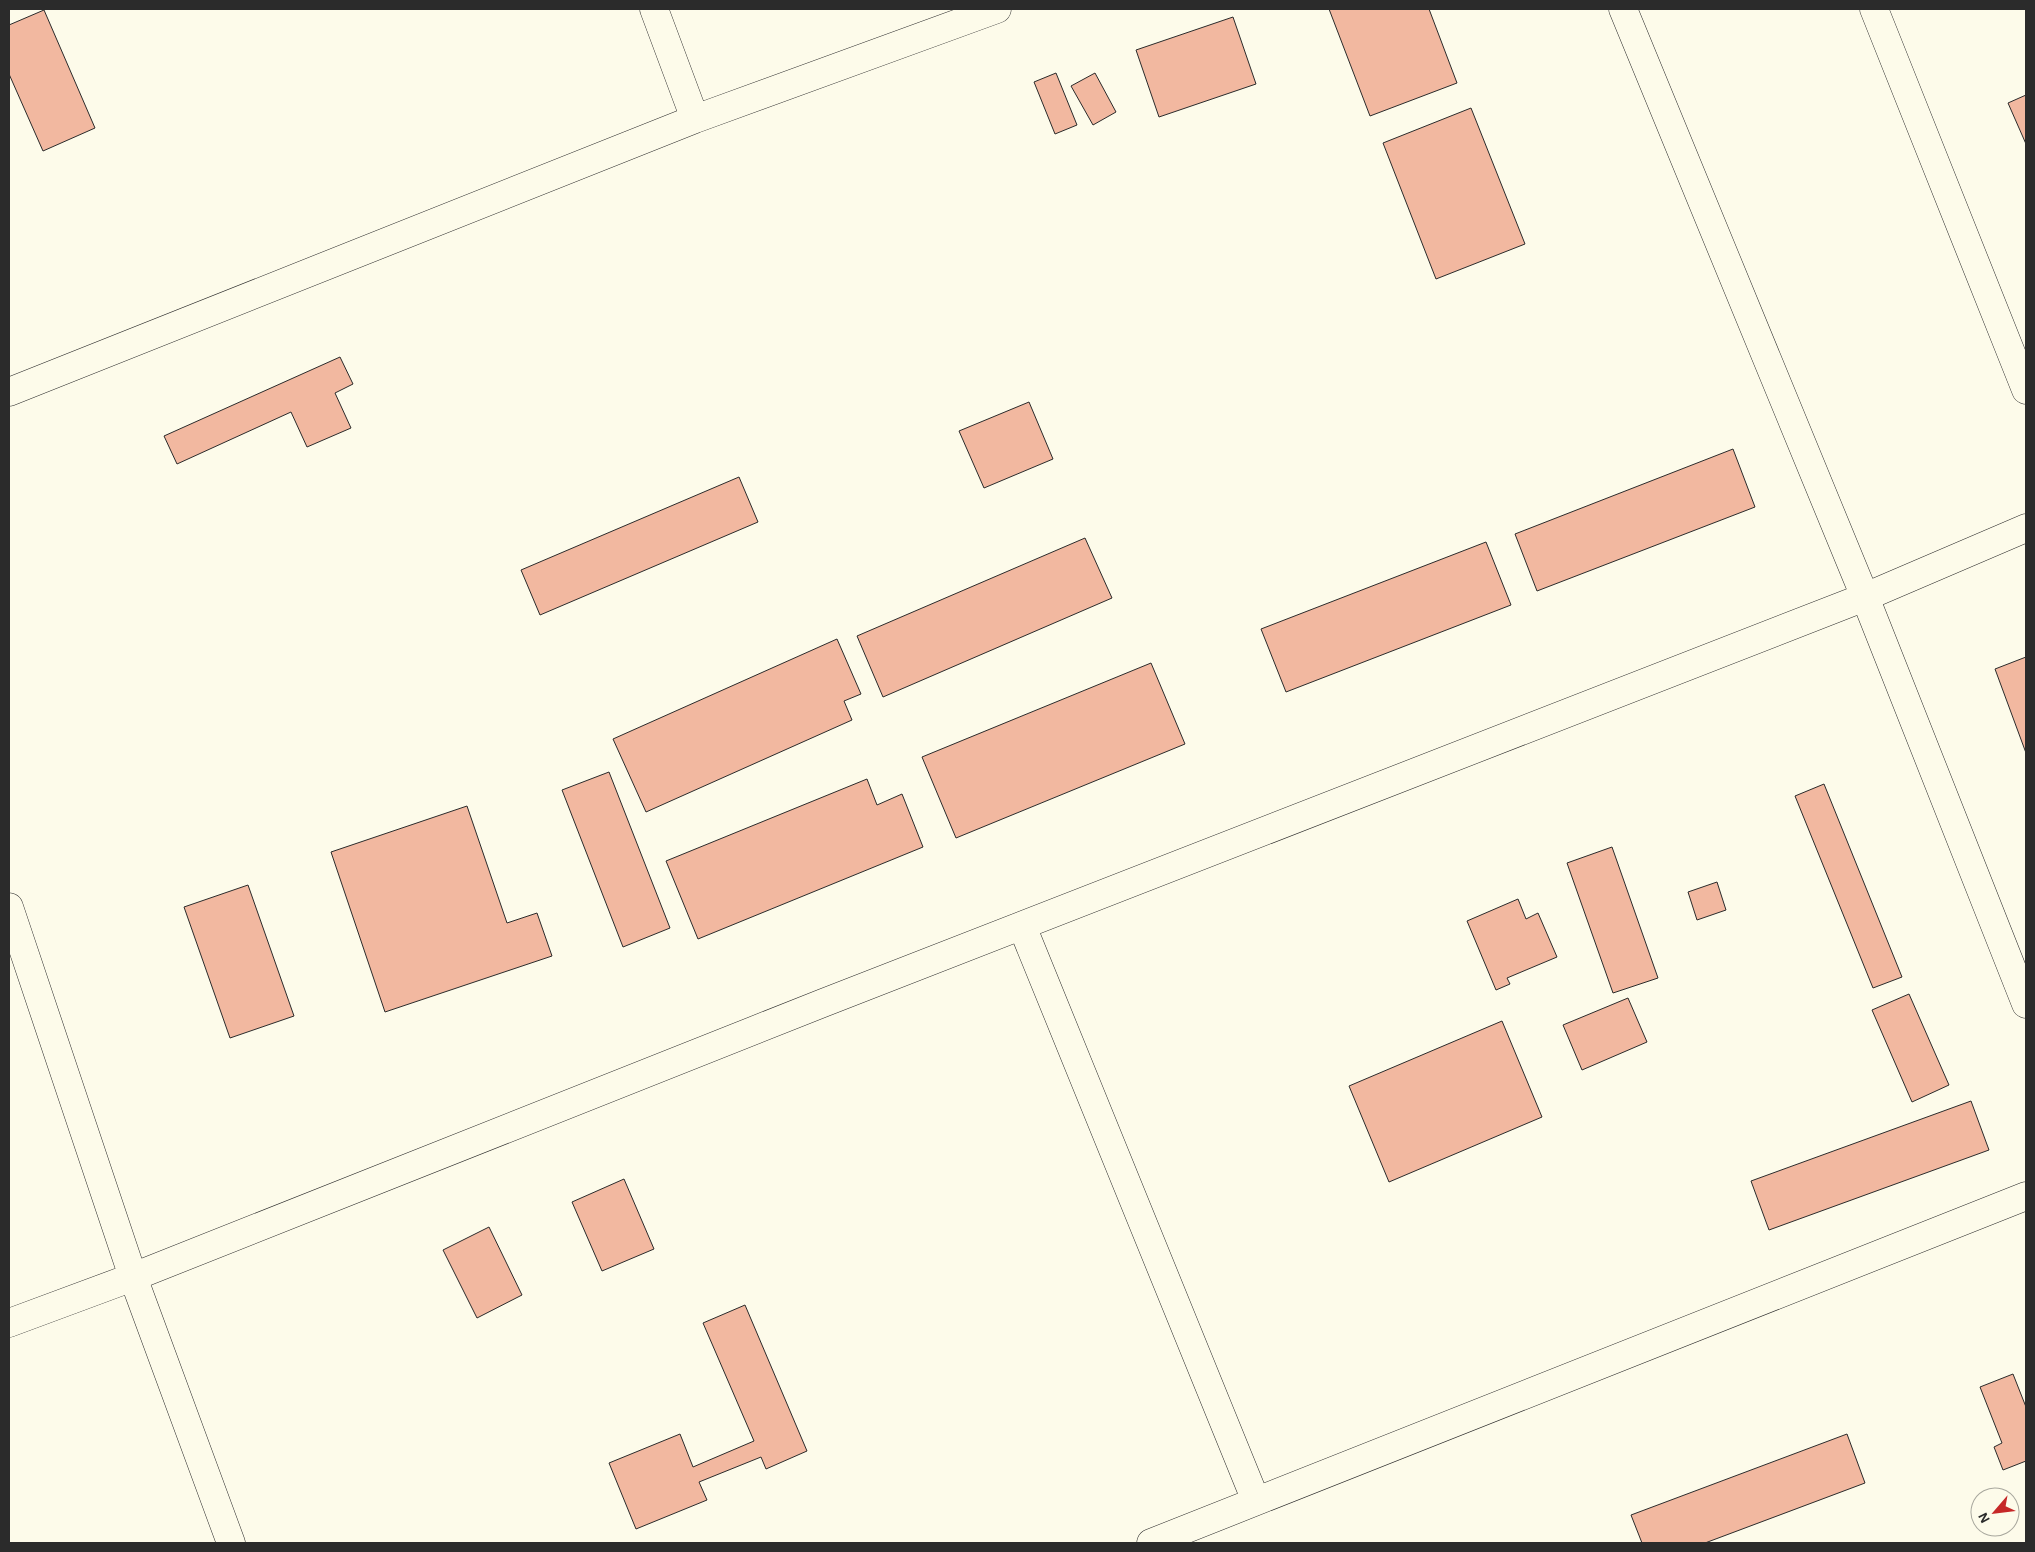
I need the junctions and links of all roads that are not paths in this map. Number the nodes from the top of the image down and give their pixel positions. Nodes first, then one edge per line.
1 (654, 9) edge
2 (996, 9) edge
3 (1623, 9) edge
4 (1874, 9) edge
5 (695, 119) junction
6 (2026, 390) edge
7 (9, 392) edge
8 (2026, 528) edge
9 (1865, 597) junction
10 (9, 907) edge
11 (1022, 926) junction
12 (2026, 1004) edge
13 (2026, 1196) edge
14 (133, 1277) junction
15 (9, 1323) edge
16 (1256, 1501) junction
17 (231, 1543) edge
18 (1151, 1543) edge

1 - 5 street
2 - 5 street
3 - 9 street
4 - 6 street
5 - 7 street
8 - 9 street
9 - 11 street
9 - 12 street
10 - 14 street
11 - 14 street
11 - 16 street
13 - 16 street
14 - 15 street
14 - 17 street
16 - 18 street

